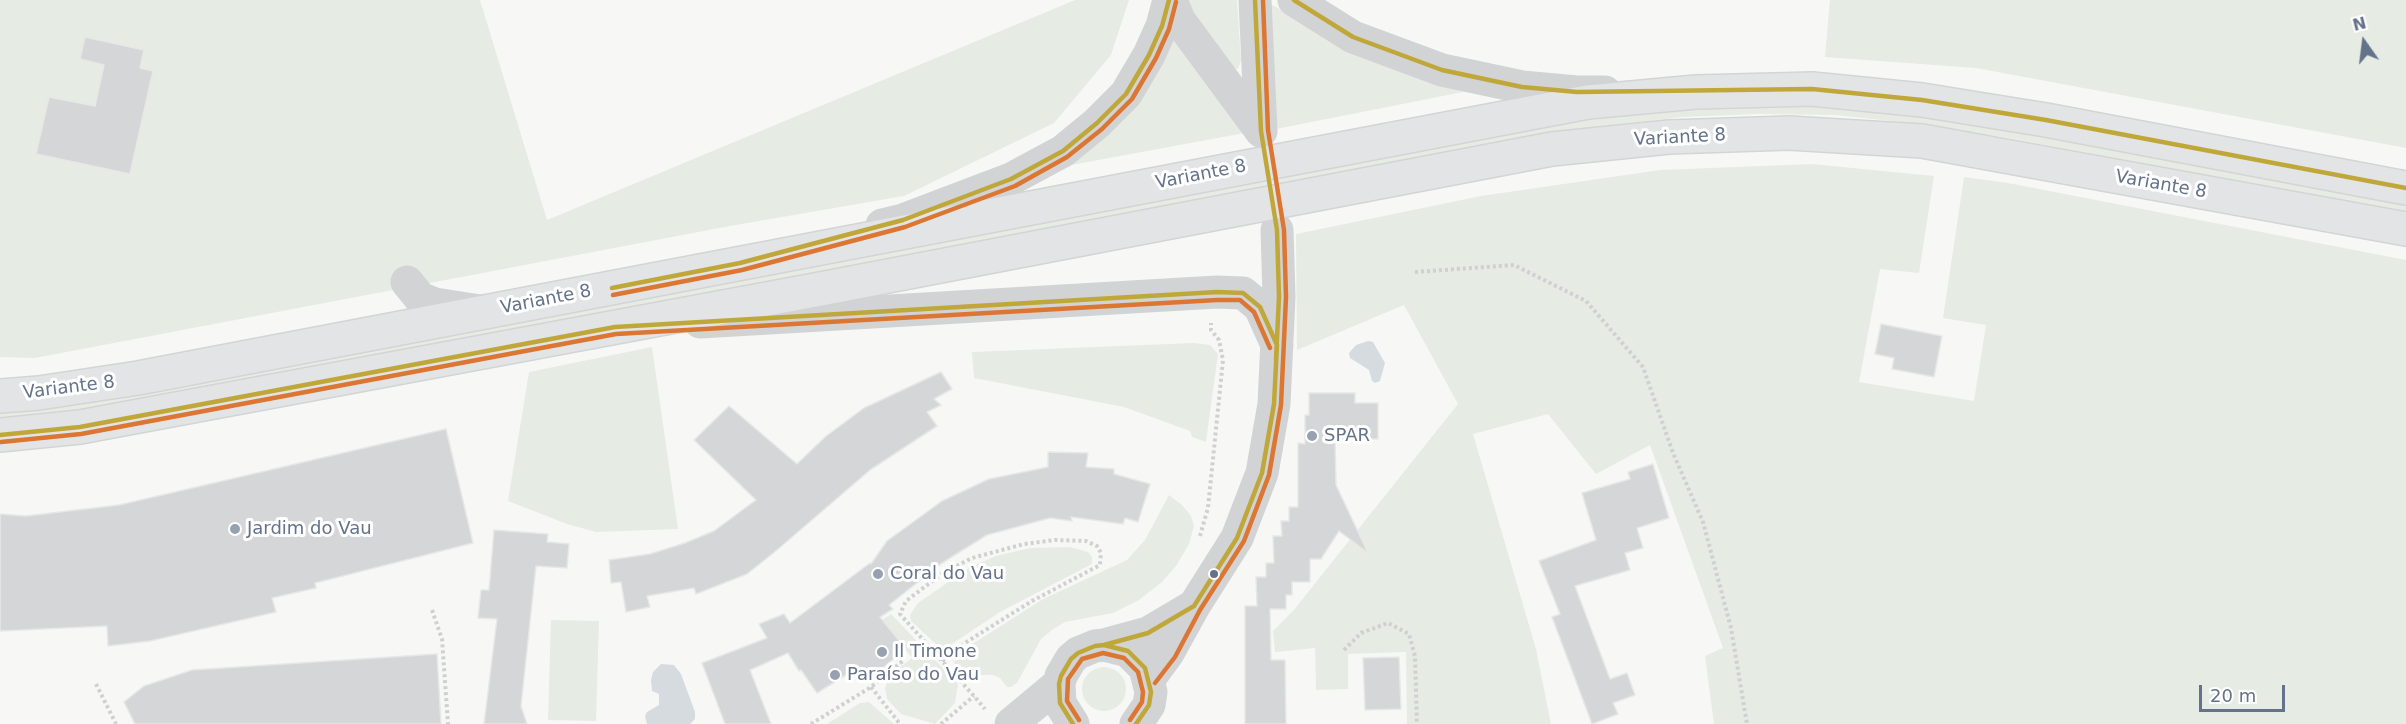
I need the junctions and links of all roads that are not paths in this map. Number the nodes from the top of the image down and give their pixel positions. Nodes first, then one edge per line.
1 (1170, 0) edge
2 (1255, 0) edge
3 (1294, 0) edge
4 (1696, 92) junction
5 (2406, 188) edge
6 (2406, 230) edge
7 (740, 263) junction
8 (1214, 303) junction
9 (484, 312) junction
10 (615, 327) junction
11 (364, 335) junction
12 (1277, 345) junction
13 (0, 396) edge
14 (0, 435) edge
15 (1194, 606) junction
16 (1104, 645) junction
17 (1149, 680) junction
18 (1059, 684) junction
19 (999, 717) edge
20 (1073, 724) edge
21 (1136, 724) edge

1 - 2 street
1 - 7 street
3 - 4 street
4 - 5 main road, Variante 8
4 - 7 main road, Variante 8
6 - 10 main road, Variante 8
7 - 9 main road, Variante 8
8 - 10 street
8 - 12 street
8 - 12 street
9 - 11 main road, Variante 8
9 - 11 street
10 - 14 main road, Variante 8
11 - 13 main road, Variante 8
12 - 15 street
15 - 16 street
15 - 17 street
16 - 17 street
16 - 18 street
17 - 21 street
18 - 19 street
18 - 20 street

